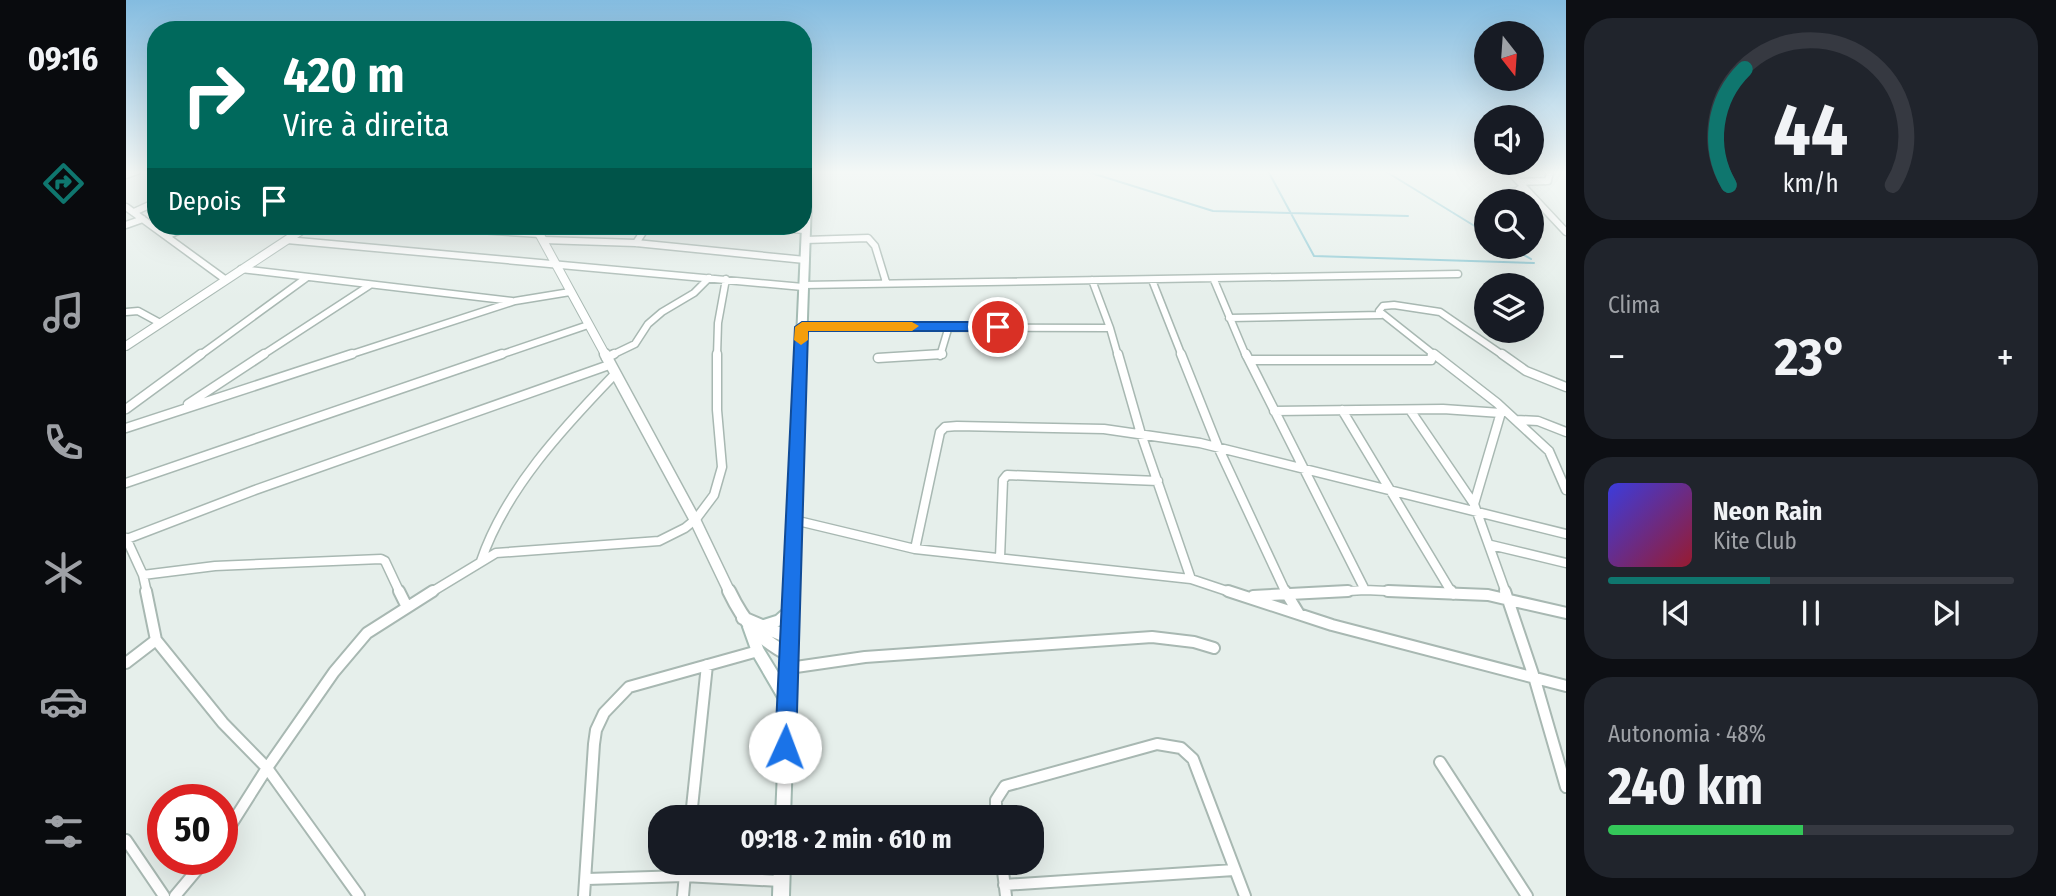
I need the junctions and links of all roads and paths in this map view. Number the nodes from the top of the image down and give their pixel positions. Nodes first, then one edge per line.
1 (135, 213) edge
2 (1548, 213) edge
3 (143, 219) junction
4 (147, 222) edge
5 (126, 225) edge
6 (1566, 232) edge
7 (294, 235) edge
8 (540, 235) edge
9 (558, 235) edge
10 (641, 235) edge
11 (805, 235) joint
12 (166, 236) edge
13 (287, 240) junction
14 (636, 243) junction
15 (805, 260) junction
16 (557, 267) junction
17 (241, 269) junction
18 (1458, 274) dead end
19 (306, 278) junction
20 (709, 278) junction
21 (726, 279) junction
22 (226, 280) junction
23 (1092, 280) junction
24 (1214, 280) junction
25 (1152, 281) junction
26 (886, 282) junction
27 (370, 285) junction
28 (803, 286) junction
29 (570, 292) junction
30 (515, 301) junction
31 (126, 312) edge
32 (1381, 315) junction
33 (1229, 317) junction
34 (160, 323) junction
35 (588, 325) junction
36 (949, 326) junction
37 (802, 327) junction
38 (1110, 328) junction
39 (126, 346) edge
40 (1432, 353) junction
41 (878, 358) dead end
42 (1250, 360) junction
43 (610, 366) junction
44 (1566, 387) edge
45 (126, 409) edge
46 (1342, 410) junction
47 (1410, 410) junction
48 (1501, 410) junction
49 (1274, 411) junction
50 (175, 412) junction
51 (1516, 420) junction
52 (126, 428) edge
53 (1566, 432) edge
54 (1141, 434) junction
55 (1219, 447) junction
56 (1549, 451) junction
57 (1566, 464) edge
58 (1301, 468) junction
59 (1158, 481) junction
60 (126, 483) edge
61 (1389, 490) junction
62 (1566, 490) edge
63 (1475, 508) junction
64 (794, 520) junction
65 (696, 522) junction
66 (1566, 534) edge
67 (127, 538) edge
68 (1490, 545) junction
69 (915, 549) junction
70 (1000, 558) junction
71 (481, 561) junction
72 (1566, 563) edge
73 (143, 575) junction
74 (1191, 579) junction
75 (1365, 590) junction
76 (1286, 592) junction
77 (1452, 594) junction
78 (1250, 596) junction
79 (1508, 599) junction
80 (407, 607) junction
81 (792, 609) junction
82 (1566, 613) edge
83 (1299, 614) junction
84 (751, 624) junction
85 (790, 638) junction
86 (156, 640) junction
87 (1214, 648) dead end
88 (758, 651) junction
89 (789, 662) junction
90 (126, 663) edge
91 (707, 665) junction
92 (1535, 680) junction
93 (1566, 686) edge
94 (787, 701) junction
95 (1440, 762) dead end
96 (267, 768) junction
97 (1566, 787) edge
98 (692, 805) edge
99 (783, 805) edge
100 (995, 805) edge
101 (238, 814) edge
102 (126, 840) edge
103 (1234, 870) junction
104 (193, 875) edge
105 (684, 876) junction
106 (587, 879) junction
107 (781, 888) edge
108 (1005, 890) edge
109 (164, 896) edge
110 (175, 896) edge
111 (359, 896) edge
112 (583, 896) edge
113 (683, 896) edge
114 (1245, 896) edge
115 (1527, 896) edge

1 - 3 street
2 - 6 street
3 - 4 street
3 - 5 street
7 - 13 street
8 - 16 street
9 - 14 street
10 - 14 street
11 - 15 main road
11 - 26 street
12 - 22 street
13 - 16 street
13 - 17 street
14 - 15 street
15 - 28 main road
16 - 20 street
16 - 29 street
17 - 19 street
17 - 22 street
18 - 24 street
19 - 27 street
19 - 45 street
20 - 21 street
20 - 43 street
21 - 28 street
21 - 65 street
22 - 34 street
23 - 25 street
23 - 26 street
23 - 38 street
24 - 25 street
24 - 33 street
25 - 55 street
26 - 28 street
27 - 30 street
27 - 50 street
28 - 37 main road
29 - 30 street
29 - 35 street
30 - 50 street
31 - 34 street
32 - 33 street
32 - 40 street
32 - 44 street
33 - 42 street
34 - 39 street
35 - 43 street
35 - 60 street
36 - 37 street
36 - 38 street
36 - 41 street
37 - 64 main road
38 - 54 street
40 - 42 street
40 - 48 street
42 - 49 street
43 - 65 street
43 - 67 street
43 - 71 street
46 - 47 street
46 - 49 street
46 - 61 street
47 - 48 street
47 - 63 street
48 - 51 street
48 - 63 street
49 - 58 street
50 - 52 street
51 - 53 street
51 - 56 street
54 - 55 street
54 - 59 street
54 - 69 street
55 - 58 street
55 - 76 street
56 - 57 street
56 - 62 street
58 - 61 street
58 - 75 street
59 - 70 street
59 - 74 street
61 - 63 street
61 - 77 street
63 - 66 street
63 - 68 street
64 - 69 street
64 - 81 main road
65 - 71 street
65 - 84 street
67 - 73 street
68 - 72 street
68 - 79 street
69 - 70 street
70 - 74 street
71 - 80 street
73 - 80 street
73 - 86 street
74 - 78 street
75 - 76 street
75 - 77 street
76 - 78 street
76 - 83 street
77 - 79 street
78 - 83 street
79 - 82 street
79 - 92 street
80 - 96 street
81 - 84 main road
81 - 85 main road
83 - 92 street
84 - 85 street
84 - 88 main road
84 - 89 street
85 - 89 main road
86 - 90 street
86 - 96 street
87 - 89 street
88 - 91 street
88 - 94 main road
89 - 94 main road
91 - 98 street
91 - 106 street
92 - 93 street
92 - 97 street
94 - 99 main road
95 - 115 street
96 - 101 street
96 - 111 street
100 - 103 street
102 - 109 street
103 - 108 street
103 - 114 street
104 - 110 street
105 - 106 street
105 - 107 street
105 - 113 street
106 - 112 street

